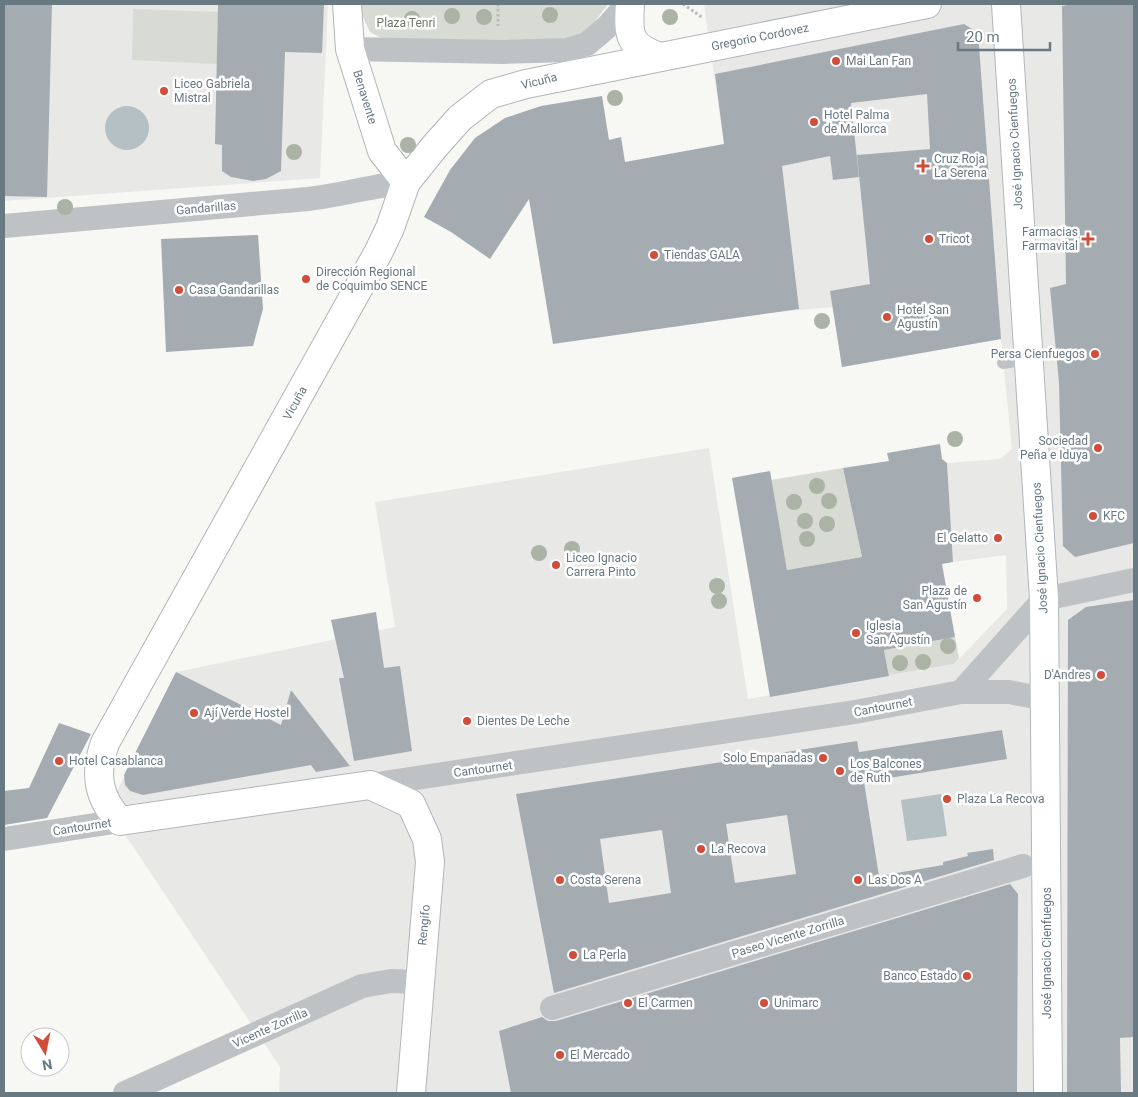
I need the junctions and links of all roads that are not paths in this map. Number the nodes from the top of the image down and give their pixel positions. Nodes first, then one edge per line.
1 (347, 4) edge
2 (628, 4) edge
3 (926, 4) edge
4 (1006, 4) edge
5 (350, 49) junction
6 (660, 57) junction
7 (592, 69) joint
8 (406, 182) junction
9 (4, 226) edge
10 (1134, 580) edge
11 (1044, 599) junction
12 (961, 692) junction
13 (1045, 699) junction
14 (370, 785) junction
15 (120, 821) junction
16 (4, 839) edge
17 (1023, 866) dead end
18 (419, 982) junction
19 (552, 1008) dead end
20 (125, 1093) edge
21 (410, 1093) edge
22 (1048, 1093) edge

1 - 5 street, Benavente
2 - 5 street
2 - 6 street
3 - 6 street, Gregorio Cordovez
4 - 11 street, José Ignacio Cienfuegos
5 - 8 street, Benavente
6 - 7 street, Gregorio Cordovez
7 - 8 street, Vicuña
8 - 9 street, Gandarillas
8 - 15 street, Vicuña
10 - 11 street
11 - 12 street
11 - 13 street, José Ignacio Cienfuegos
12 - 13 street, Cantournet
12 - 14 street, Cantournet
13 - 22 street, José Ignacio Cienfuegos
14 - 15 street, Cantournet
14 - 18 street, Rengifo
15 - 16 street, Cantournet
17 - 19 street, Paseo Vicente Zorrilla
18 - 20 street, Vicente Zorrilla
18 - 21 street, Rengifo

